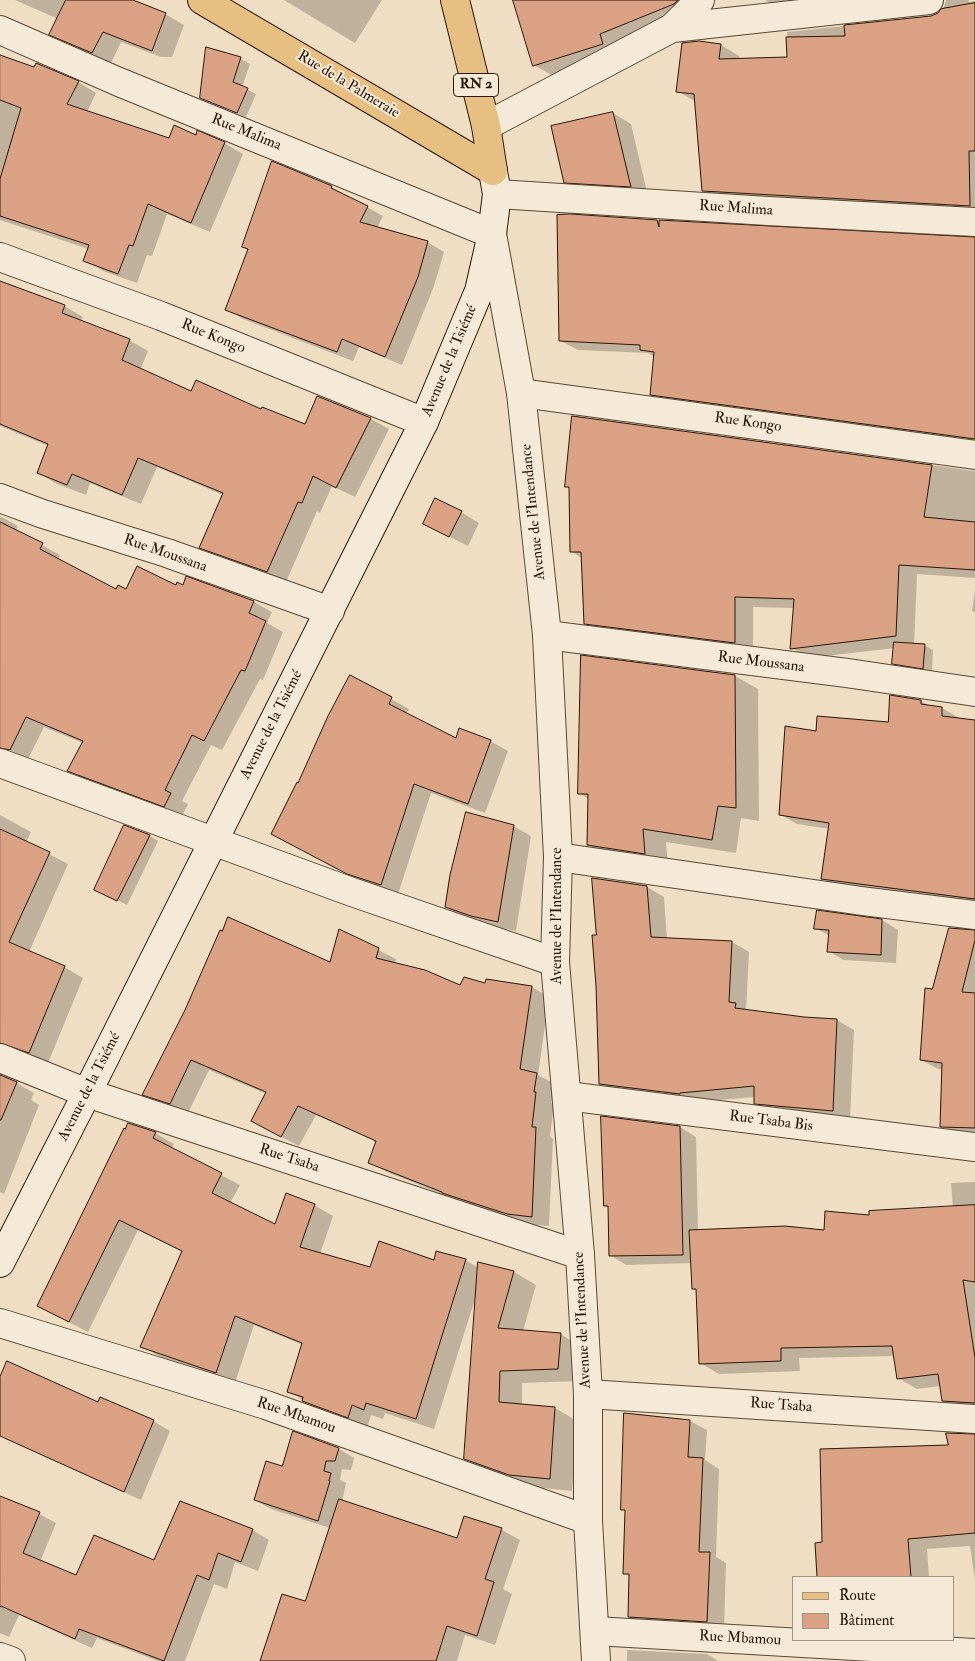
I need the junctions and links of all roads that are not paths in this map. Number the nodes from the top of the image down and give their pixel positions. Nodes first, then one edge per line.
1 (202, 0) edge
2 (455, 0) edge
3 (700, 0) edge
4 (929, 0) edge
5 (672, 28) junction
6 (0, 30) edge
7 (486, 126) junction
8 (495, 183) junction
9 (975, 222) edge
10 (492, 234) junction
11 (0, 258) edge
12 (522, 393) junction
13 (424, 422) junction
14 (975, 455) edge
15 (0, 498) edge
16 (330, 611) junction
17 (547, 636) junction
18 (975, 692) edge
19 (0, 763) edge
20 (213, 842) junction
21 (558, 857) junction
22 (975, 915) edge
23 (556, 962) junction
24 (0, 1058) edge
25 (87, 1093) junction
26 (566, 1096) junction
27 (975, 1147) edge
28 (580, 1255) junction
29 (0, 1263) edge
30 (0, 1324) edge
31 (588, 1394) junction
32 (975, 1419) edge
33 (588, 1520) junction
34 (595, 1630) junction
35 (975, 1653) edge
36 (0, 1657) edge
37 (11, 1661) edge
38 (596, 1661) edge

1 - 8 main road, Rue de la Palmeraie
2 - 7 main road, RN 2
3 - 5 street
4 - 5 street
5 - 7 street
6 - 10 street, Rue Malima
7 - 8 main road, RN 2
8 - 9 street, Rue Malima
8 - 10 street, Avenue de la Tsiémé
10 - 12 street, Avenue de l'Intendance
10 - 13 street, Avenue de la Tsiémé
11 - 13 street, Rue Kongo
12 - 14 street, Rue Kongo
12 - 17 street, Avenue de l'Intendance
13 - 16 street, Avenue de la Tsiémé
15 - 16 street, Rue Moussana
16 - 20 street, Avenue de la Tsiémé
17 - 18 street, Rue Moussana
17 - 21 street, Avenue de l'Intendance
19 - 20 street
20 - 23 street
20 - 25 street, Avenue de la Tsiémé
21 - 22 street
21 - 23 street, Avenue de l'Intendance
23 - 26 street, Avenue de l'Intendance
24 - 25 street, Rue Tsaba
25 - 28 street, Rue Tsaba
25 - 29 street, Avenue de la Tsiémé
26 - 27 street, Rue Tsaba Bis
26 - 28 street, Avenue de l'Intendance
28 - 31 street, Avenue de l'Intendance
30 - 33 street, Rue Mbamou
31 - 32 street, Rue Tsaba
31 - 33 street, Avenue de l'Intendance
33 - 34 street, Avenue de l'Intendance
34 - 35 street, Rue Mbamou
34 - 38 street, Avenue de l'Intendance
36 - 37 street

